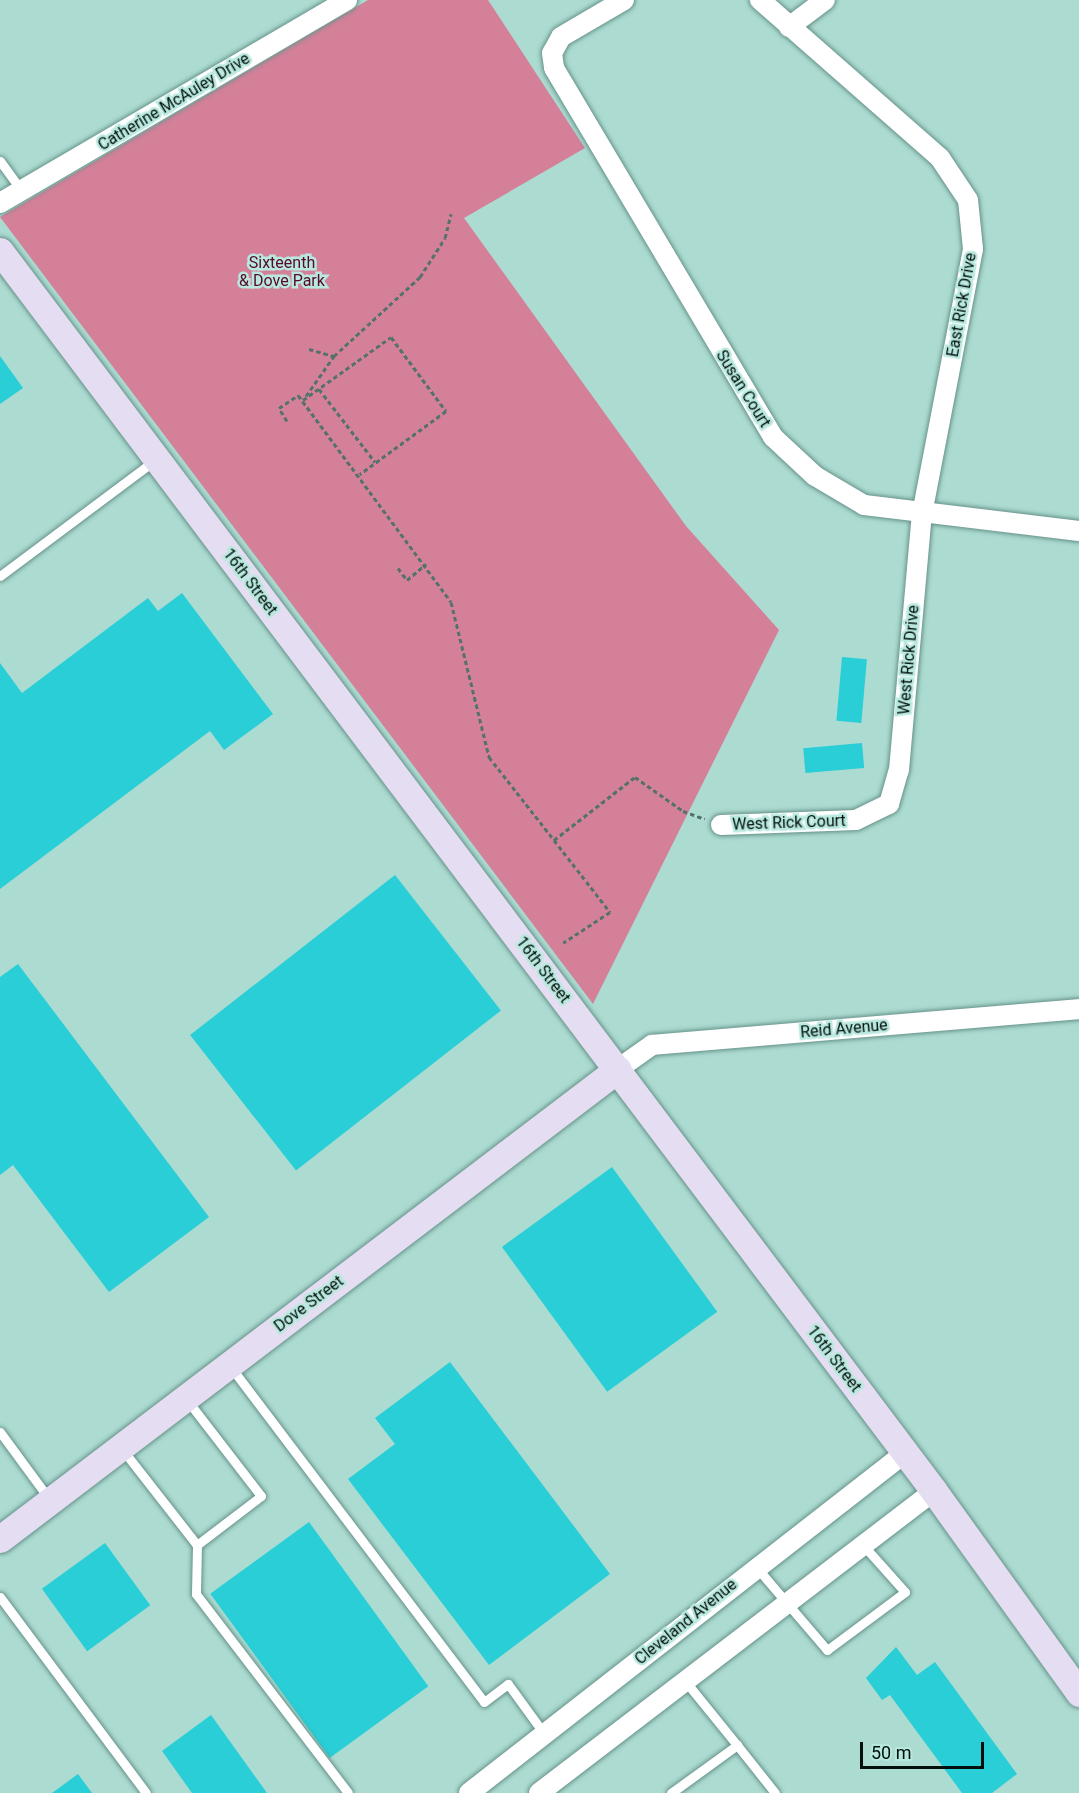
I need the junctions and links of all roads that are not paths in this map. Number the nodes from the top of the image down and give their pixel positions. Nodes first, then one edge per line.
1 (347, 0) edge
2 (624, 0) edge
3 (760, 0) edge
4 (825, 0) edge
5 (789, 27) junction
6 (0, 161) edge
7 (22, 190) junction
8 (0, 203) edge
9 (0, 251) edge
10 (157, 459) junction
11 (922, 514) junction
12 (1079, 531) edge
13 (0, 576) edge
14 (889, 804) joint
15 (721, 825) road end
16 (1079, 1009) edge
17 (618, 1070) junction
18 (229, 1365) junction
19 (186, 1398) junction
20 (0, 1431) edge
21 (121, 1447) junction
22 (904, 1453) junction
23 (934, 1491) junction
24 (51, 1500) junction
25 (0, 1539) edge
26 (197, 1545) junction
27 (864, 1546) junction
28 (756, 1567) junction
29 (0, 1597) edge
30 (786, 1605) junction
31 (686, 1682) junction
32 (1079, 1693) edge
33 (545, 1735) junction
34 (737, 1745) junction
35 (543, 1792) edge
36 (146, 1793) edge
37 (348, 1793) edge
38 (469, 1793) edge
39 (671, 1793) edge
40 (775, 1793) edge

1 - 7 street, Catherine McAuley Drive
2 - 11 street, Susan Court
3 - 5 street, East Rick Drive
4 - 5 street
5 - 11 street, East Rick Drive
6 - 7 lane
7 - 8 street, Catherine McAuley Drive
9 - 10 street, 16th Street
10 - 13 lane
10 - 17 street, 16th Street
11 - 12 street, Susan Court
11 - 14 street, West Rick Drive
14 - 15 street, West Rick Court
16 - 17 street, Reid Avenue
17 - 18 street, Dove Street
17 - 22 street, 16th Street
18 - 19 street, Dove Street
18 - 33 lane
19 - 21 street, Dove Street
19 - 26 lane
20 - 24 lane
21 - 24 street, Dove Street
21 - 26 lane
22 - 23 street, 16th Street
22 - 28 street, Cleveland Avenue
23 - 27 street
23 - 32 street, 16th Street
24 - 25 street, Dove Street
26 - 37 lane
27 - 30 street
27 - 30 lane
28 - 30 lane
28 - 33 street, Cleveland Avenue
29 - 36 lane
30 - 31 street
31 - 34 lane
31 - 35 street
33 - 38 street, Cleveland Avenue
34 - 39 lane
34 - 40 lane

